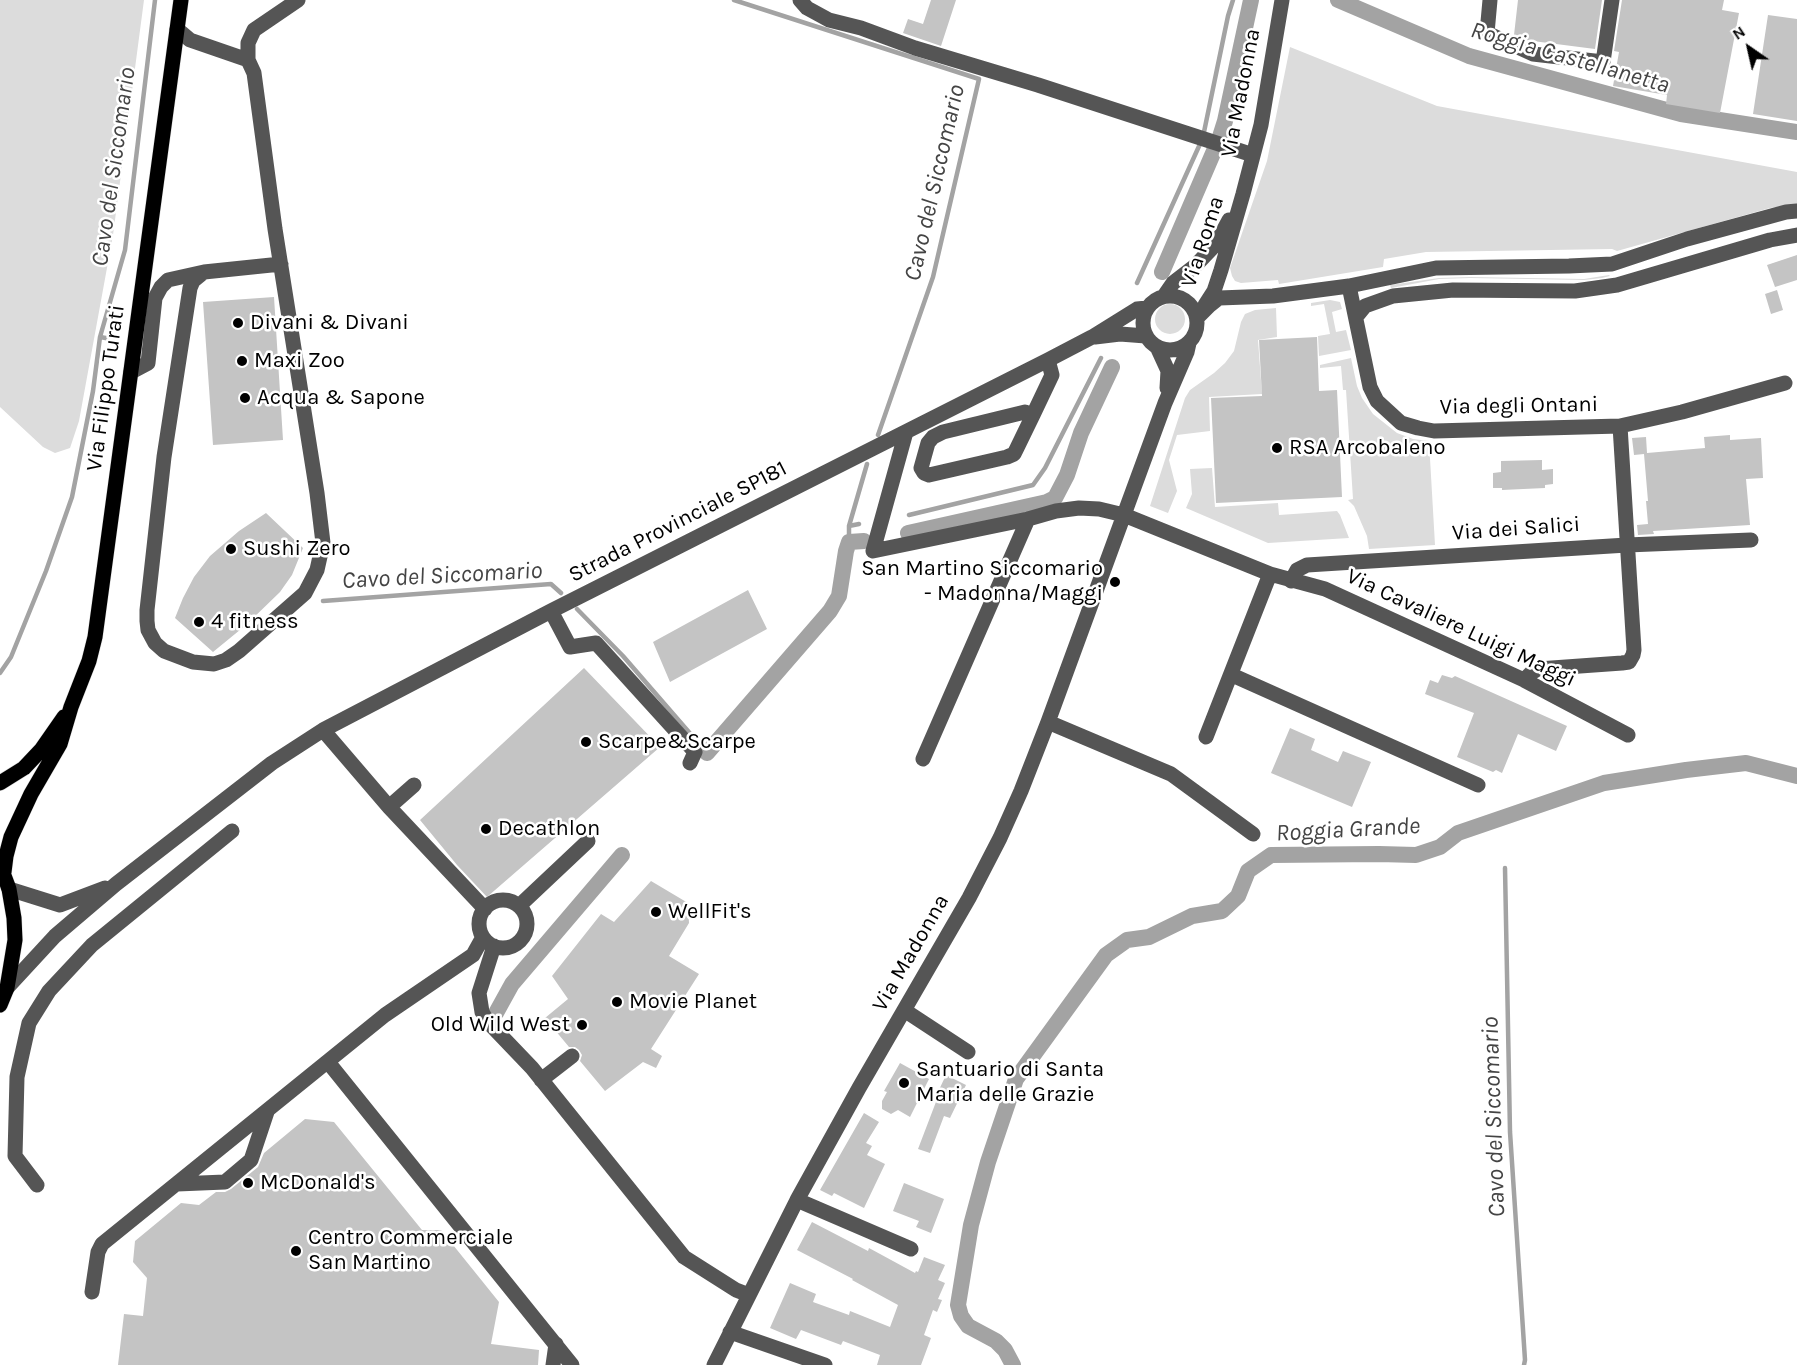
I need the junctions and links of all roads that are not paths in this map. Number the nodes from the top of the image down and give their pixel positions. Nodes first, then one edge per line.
1 (181, 0) edge
2 (298, 0) edge
3 (800, 0) edge
4 (1282, 0) edge
5 (1490, 0) edge
6 (1612, 0) edge
7 (177, 29) junction
8 (249, 60) junction
9 (1253, 155) junction
10 (1243, 194) junction
11 (1797, 211) edge
12 (1765, 219) junction
13 (1797, 235) edge
14 (1770, 240) junction
15 (281, 264) junction
16 (1612, 264) junction
17 (204, 272) junction
18 (1220, 272) junction
19 (1374, 280) junction
20 (1617, 285) junction
21 (1349, 286) junction
22 (1164, 296) junction
23 (1393, 296) junction
24 (1240, 297) junction
25 (1147, 308) junction
26 (1356, 317) junction
27 (1197, 318) junction
28 (1146, 336) junction
29 (1092, 337) junction
30 (1189, 343) junction
31 (1157, 347) junction
32 (1048, 360) junction
33 (131, 372) junction
34 (1785, 383) dead end
35 (1165, 403) junction
36 (1033, 415) junction
37 (1620, 426) junction
38 (906, 432) junction
39 (1124, 515) junction
40 (1028, 519) junction
41 (1751, 540) dead end
42 (1627, 545) junction
43 (1270, 574) junction
44 (1291, 581) junction
45 (551, 611) junction
46 (1232, 675) junction
47 (1524, 680) junction
48 (71, 707) junction
49 (1048, 722) junction
50 (323, 730) junction
51 (1628, 735) dead end
52 (1206, 737) dead end
53 (923, 759) dead end
54 (690, 764) dead end
55 (0, 783) edge
56 (414, 785) dead end
57 (1478, 785) dead end
58 (389, 807) junction
59 (232, 831) dead end
60 (1253, 834) dead end
61 (588, 842) dead end
62 (2, 869) edge
63 (116, 884) junction
64 (9, 889) junction
65 (519, 906) junction
66 (485, 909) junction
67 (489, 941) junction
68 (7, 988) junction
69 (0, 1005) edge
70 (904, 1010) junction
71 (968, 1052) dead end
72 (572, 1056) dead end
73 (328, 1062) junction
74 (541, 1080) junction
75 (267, 1112) junction
76 (177, 1184) junction
77 (37, 1185) dead end
78 (797, 1200) junction
79 (911, 1249) dead end
80 (92, 1292) dead end
81 (749, 1295) junction
82 (730, 1332) junction
83 (556, 1344) junction
84 (553, 1365) edge
85 (572, 1365) edge
86 (714, 1365) edge
87 (825, 1365) edge

1 - 7 main road, Via Filippo Turati
2 - 8 street
3 - 9 street
4 - 9 street, Via Madonna
5 - 6 street
7 - 8 street
7 - 33 main road, Via Filippo Turati
8 - 15 street
9 - 10 street, Via Madonna
10 - 18 street, Via Roma
10 - 22 street, Via Roma
11 - 12 street
12 - 14 street
12 - 16 street
13 - 14 street
14 - 20 street
15 - 17 street
15 - 17 street
16 - 19 street
16 - 20 street
17 - 33 street
18 - 24 street
18 - 27 street, Via Roma
19 - 21 street
19 - 23 street
20 - 23 street
21 - 24 street
21 - 26 street, Via degli Ontani
22 - 25 street
22 - 27 street
23 - 26 street
24 - 27 street
25 - 28 street
25 - 29 street, Strada Provinciale SP181
26 - 37 street, Via degli Ontani
27 - 30 street
28 - 29 street, Strada Provinciale SP181
28 - 31 street
29 - 32 street, Strada Provinciale SP181
30 - 31 street
30 - 35 street, Via Madonna
31 - 35 street, Via Madonna
32 - 36 street
32 - 38 street, Strada Provinciale SP181
33 - 48 main road, Via Filippo Turati
34 - 37 street, Via degli Ontani
35 - 39 street, Via Madonna
36 - 36 street
37 - 42 street
38 - 40 street
38 - 45 street, Strada Provinciale SP181
39 - 40 street
39 - 43 street, Via Cavaliere Luigi Maggi
39 - 49 street, Via Madonna
40 - 53 street
41 - 42 street, Via dei Salici
42 - 44 street, Via dei Salici
42 - 47 street
43 - 44 street, Via Cavaliere Luigi Maggi
43 - 46 street
44 - 47 street, Via Cavaliere Luigi Maggi
45 - 50 street, Strada Provinciale SP181
45 - 54 street
46 - 52 street
46 - 57 street
47 - 51 street, Via Cavaliere Luigi Maggi
48 - 55 main road, Via Filippo Turati
48 - 62 main road, Via Filippo Turati
49 - 60 street
49 - 70 street, Via Madonna
50 - 58 street
50 - 63 street, Strada Provinciale SP181
56 - 58 street
58 - 66 street
59 - 77 street
61 - 65 street
62 - 64 main road
63 - 64 street, Strada Provinciale SP181
63 - 68 street, Strada Provinciale SP181
64 - 68 main road
65 - 66 street
65 - 67 street
66 - 67 street
67 - 73 street
67 - 74 street
68 - 69 main road
70 - 71 street
70 - 78 street, Via Madonna
72 - 74 street
73 - 75 street
73 - 83 street
74 - 81 street
75 - 76 street
75 - 76 street
76 - 80 street
78 - 79 street
78 - 81 street, Via Madonna
81 - 82 street, Via Madonna
82 - 86 street, Via Madonna
82 - 87 street
83 - 84 street
83 - 85 street

